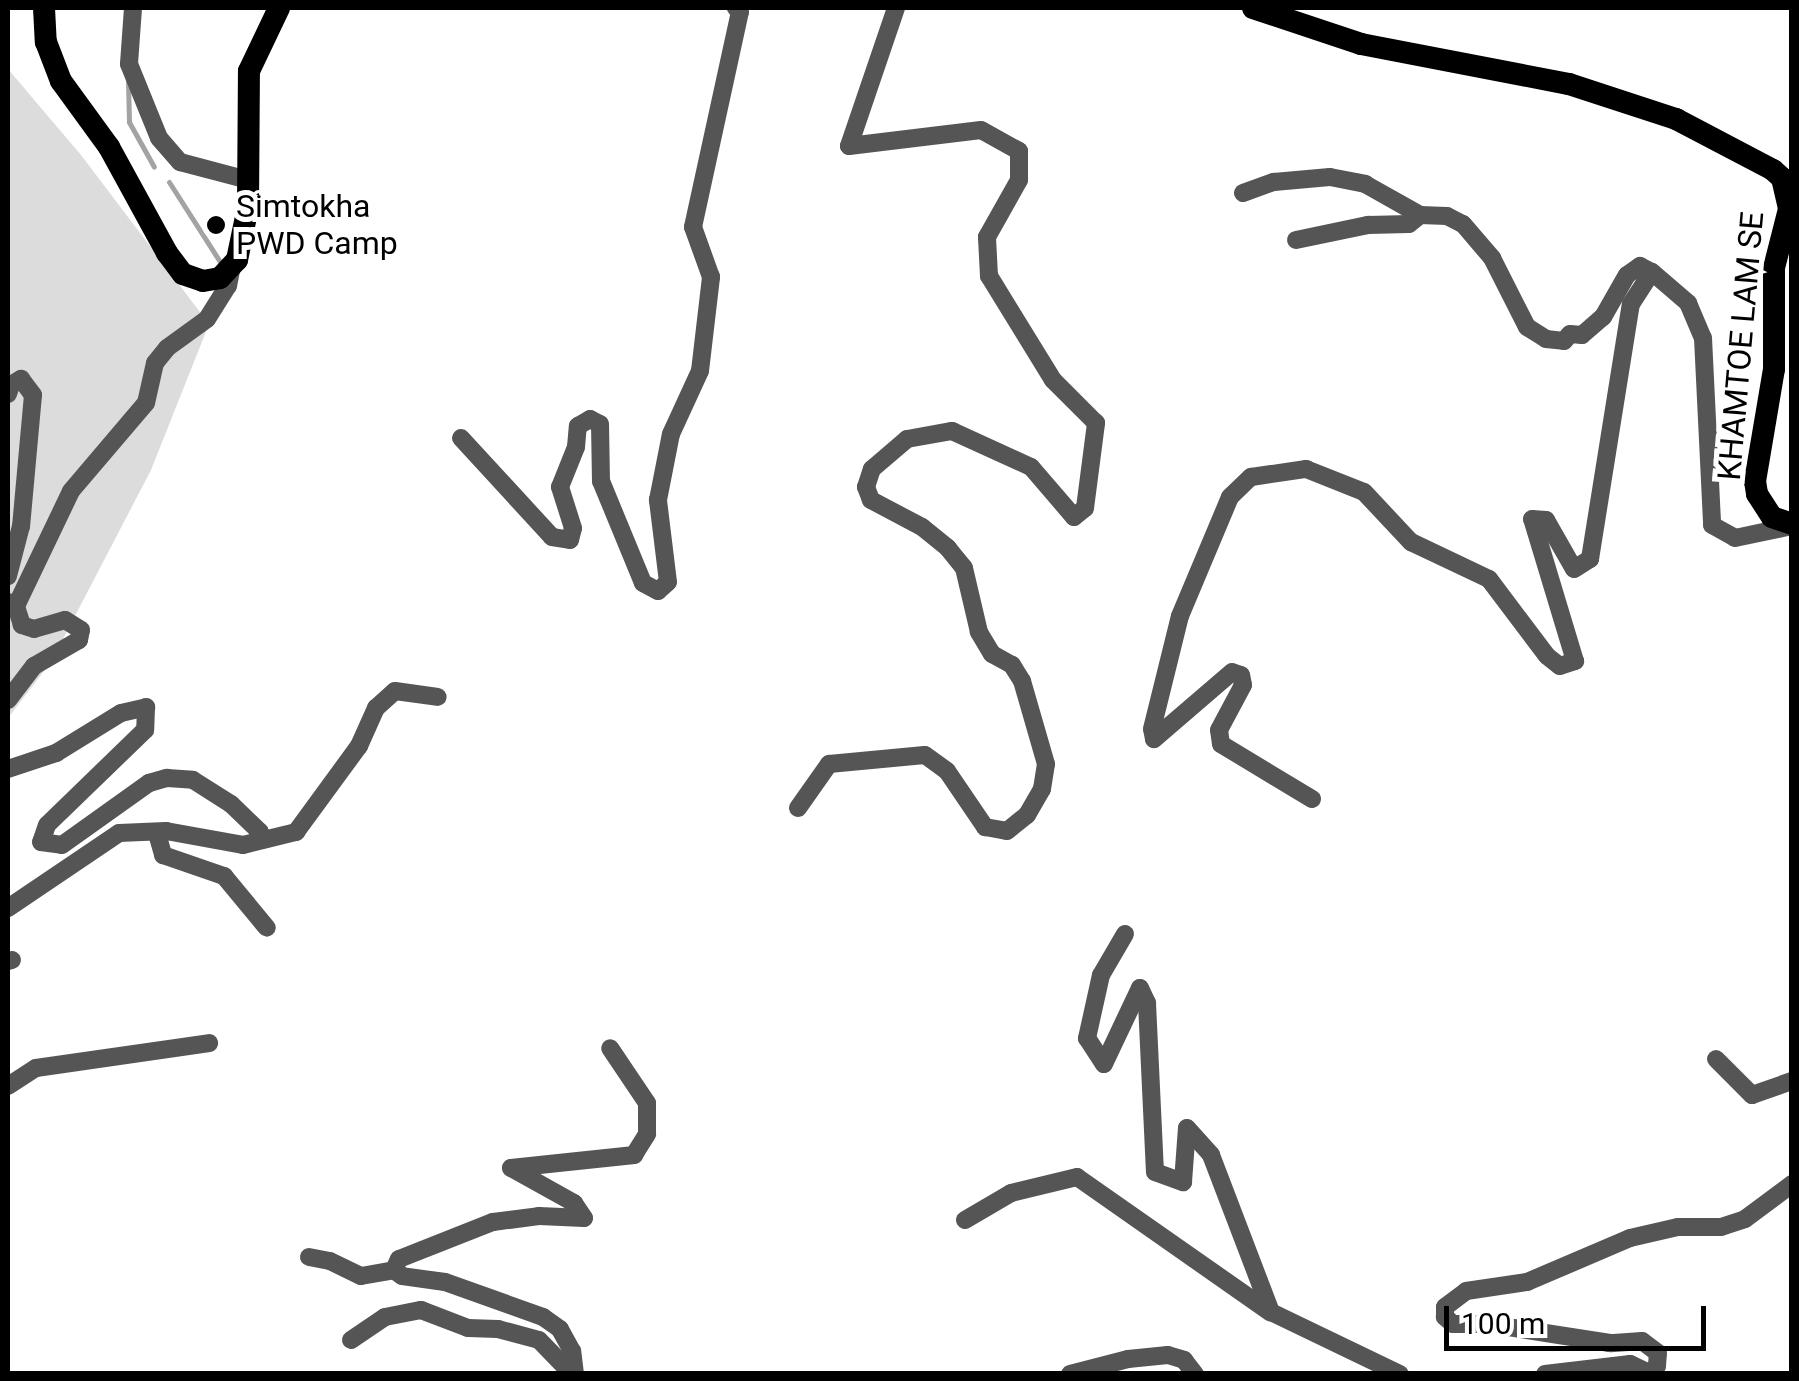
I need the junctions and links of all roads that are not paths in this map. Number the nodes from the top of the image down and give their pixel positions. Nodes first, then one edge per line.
1 (44, 8) edge
2 (133, 8) edge
3 (279, 8) edge
4 (736, 8) edge
5 (896, 8) edge
6 (1253, 8) edge
7 (248, 180) junction
8 (1243, 193) dead end
9 (1420, 215) junction
10 (1296, 240) dead end
11 (231, 271) junction
12 (1652, 272) junction
13 (8, 394) edge
14 (461, 438) dead end
15 (1792, 525) edge
16 (8, 576) edge
17 (12, 604) edge
18 (438, 697) dead end
19 (8, 700) edge
20 (8, 769) edge
21 (1312, 799) dead end
22 (798, 808) dead end
23 (166, 830) junction
24 (261, 840) junction
25 (8, 908) edge
26 (267, 928) dead end
27 (1125, 934) dead end
28 (209, 1044) dead end
29 (610, 1048) dead end
30 (1716, 1059) dead end
31 (1792, 1081) edge
32 (8, 1086) edge
33 (1792, 1184) edge
34 (965, 1220) dead end
35 (310, 1258) dead end
36 (394, 1270) junction
37 (1271, 1312) junction
38 (350, 1340) dead end
39 (574, 1374) edge
40 (1070, 1374) edge
41 (1195, 1374) edge
42 (1400, 1374) edge
43 (1545, 1374) edge
44 (1649, 1374) edge

1 - 11 main road
2 - 7 street
3 - 7 main road
4 - 14 street
5 - 22 street
6 - 15 main road, KHAMTOE LAM SE
7 - 11 main road
8 - 9 street
9 - 10 street
9 - 12 street
11 - 17 street
12 - 15 street
12 - 21 street
13 - 16 street
17 - 19 street
18 - 24 street
20 - 24 street
23 - 24 street
23 - 25 street
23 - 26 street
27 - 37 street
28 - 32 street
29 - 36 street
30 - 31 street
33 - 44 street
34 - 37 street
35 - 36 street
36 - 39 street
37 - 42 street
38 - 39 street
40 - 41 street
43 - 44 street

